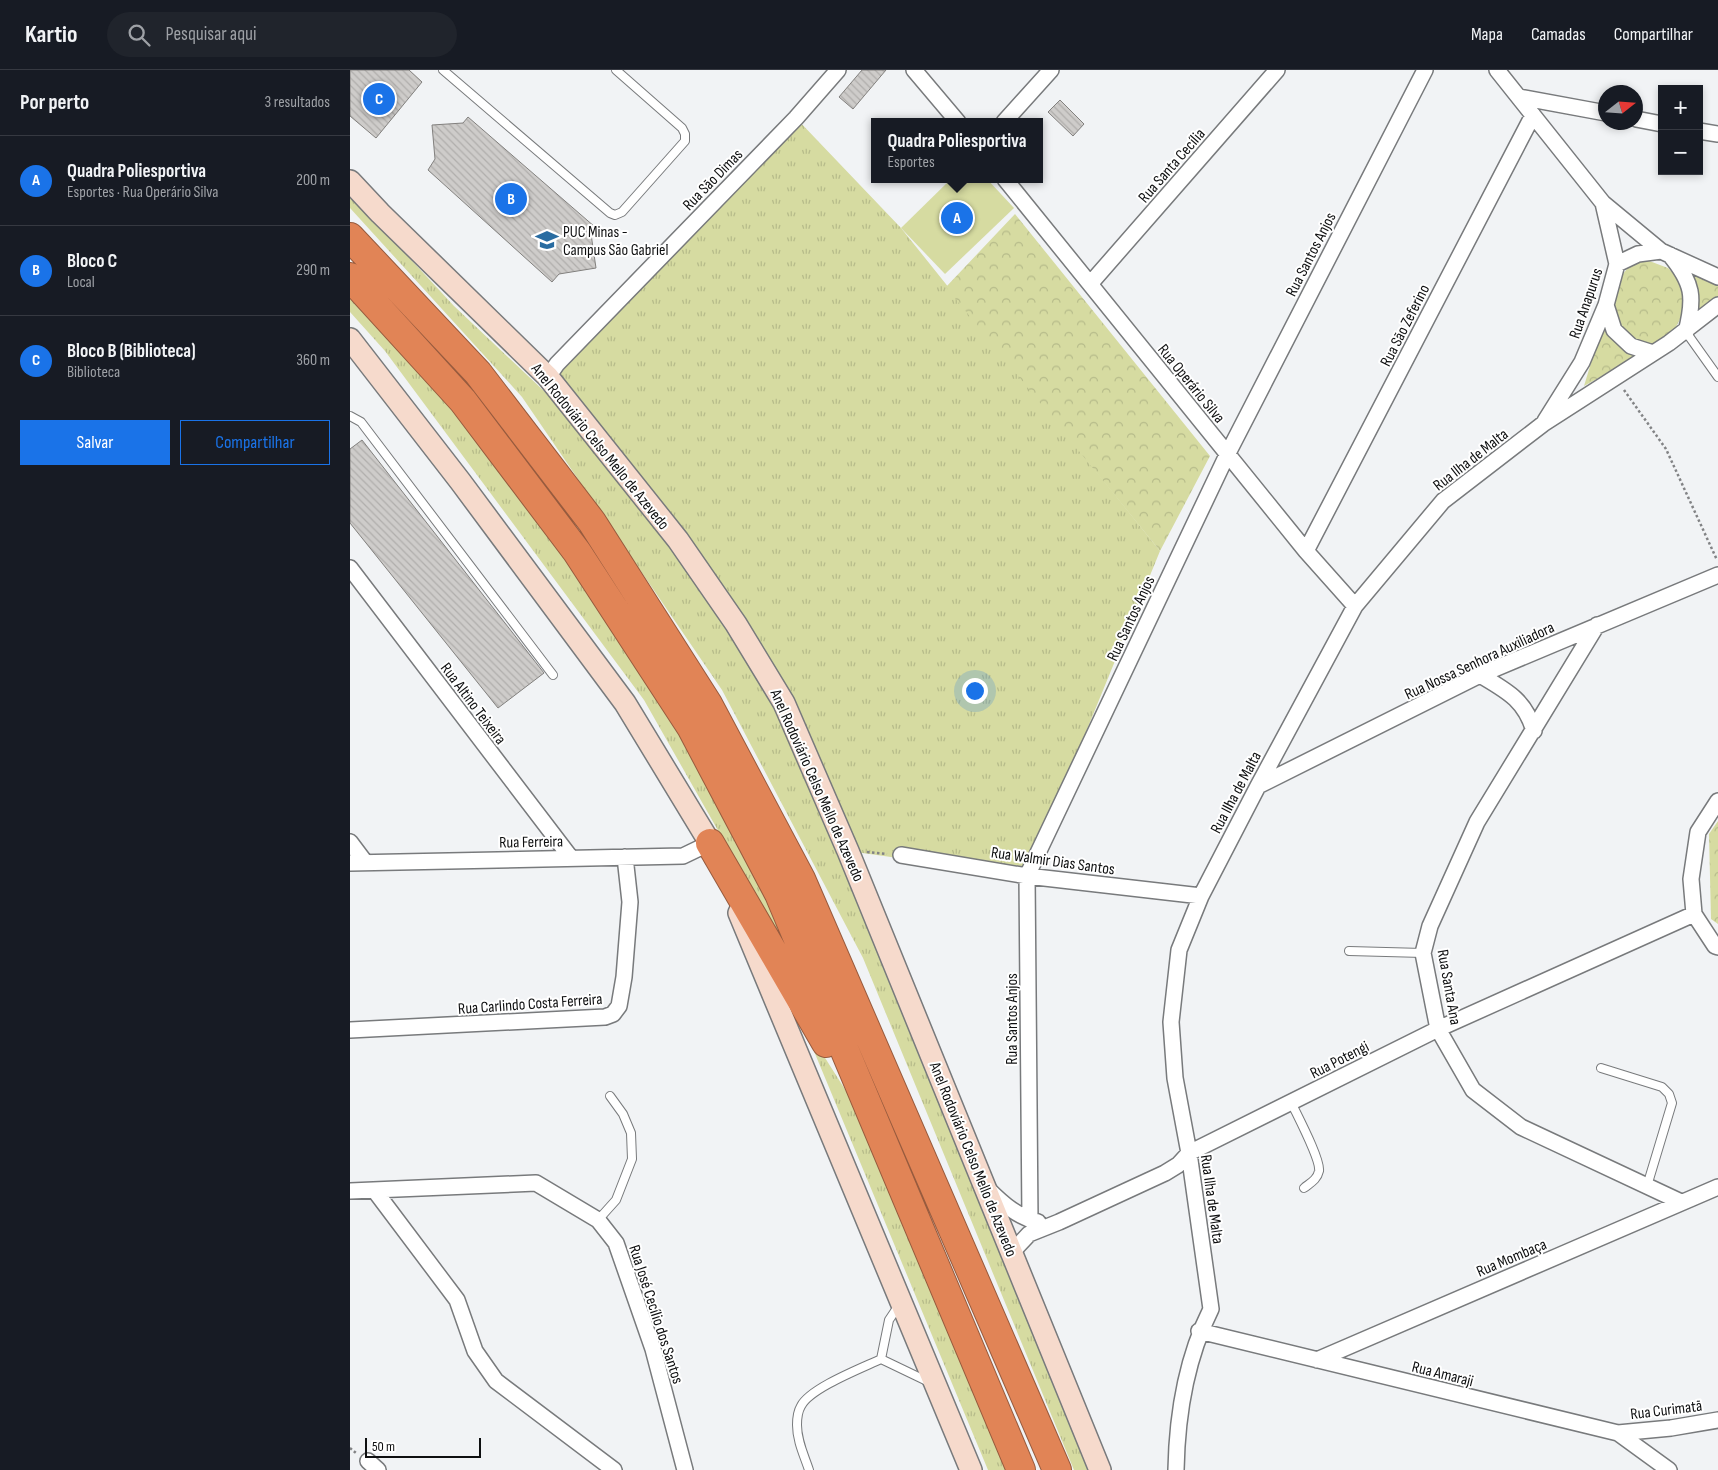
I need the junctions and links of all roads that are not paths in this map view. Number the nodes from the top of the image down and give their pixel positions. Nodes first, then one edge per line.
1 (443, 70) edge
2 (616, 70) edge
3 (838, 70) edge
4 (914, 70) edge
5 (1051, 70) edge
6 (1278, 70) edge
7 (1425, 70) edge
8 (1497, 70) edge
9 (1519, 97) junction
10 (1598, 112) edge
11 (1533, 115) junction
12 (955, 118) edge
13 (1008, 118) edge
14 (1643, 120) edge
15 (1658, 123) edge
16 (1703, 132) edge
17 (1718, 134) edge
18 (350, 181) edge
19 (1008, 183) edge
20 (1603, 203) junction
21 (350, 237) edge
22 (1666, 252) junction
23 (1617, 264) junction
24 (350, 277) edge
25 (1718, 277) edge
26 (1090, 284) junction
27 (1606, 305) junction
28 (1718, 305) edge
29 (1686, 332) junction
30 (350, 339) edge
31 (1653, 353) junction
32 (548, 377) junction
33 (1718, 377) edge
34 (350, 416) edge
35 (1543, 424) junction
36 (1227, 454) junction
37 (1306, 551) junction
38 (350, 568) edge
39 (1718, 575) edge
40 (1355, 606) junction
41 (1597, 625) junction
42 (553, 675) dead end
43 (1480, 675) junction
44 (1534, 731) junction
45 (1258, 786) junction
46 (1718, 802) edge
47 (350, 842) edge
48 (710, 843) junction
49 (901, 856) road end
50 (625, 857) junction
51 (570, 858) junction
52 (365, 862) junction
53 (350, 863) edge
54 (1028, 876) junction
55 (1201, 896) junction
56 (1694, 914) junction
57 (1718, 947) edge
58 (1348, 951) dead end
59 (1423, 953) junction
60 (1438, 1029) junction
61 (350, 1030) edge
62 (1601, 1068) dead end
63 (610, 1096) dead end
64 (1291, 1102) junction
65 (881, 1138) junction
66 (1189, 1153) junction
67 (985, 1186) junction
68 (1647, 1186) junction
69 (1718, 1187) edge
70 (1304, 1188) dead end
71 (350, 1191) edge
72 (375, 1191) junction
73 (1681, 1202) junction
74 (598, 1220) junction
75 (1030, 1220) junction
76 (1059, 1222) junction
77 (1012, 1252) junction
78 (901, 1302) junction
79 (1200, 1331) junction
80 (881, 1359) junction
81 (1318, 1360) junction
82 (936, 1386) junction
83 (1718, 1420) edge
84 (1618, 1433) junction
85 (614, 1470) edge
86 (685, 1470) edge
87 (809, 1470) edge
88 (971, 1470) edge
89 (1021, 1470) edge
90 (1057, 1470) edge
91 (1100, 1470) edge
92 (1176, 1470) edge
93 (1669, 1470) edge

1 - 2 lane
3 - 32 street, Rua São Dimas
4 - 12 street
5 - 13 street
6 - 26 street, Rua Santa Cecília
7 - 36 street, Rua Santos Anjos
8 - 9 street, Rua Anapurus
9 - 10 street
9 - 11 street, Rua Anapurus
11 - 20 street, Rua Anapurus
11 - 37 street, Rua São Zeferino
14 - 15 street
16 - 17 street
18 - 32 main road, Anel Rodoviário Celso Mello de Azevedo
19 - 26 street, Rua Operário Silva
20 - 22 street
20 - 23 street, Rua Anapurus
21 - 90 highway
22 - 23 street
22 - 25 street
22 - 29 street
23 - 27 street, Rua Anapurus
24 - 65 highway
26 - 36 street, Rua Operário Silva
27 - 31 street
27 - 35 street, Rua Anapurus
28 - 29 street, Rua Ilha de Malta
29 - 31 street, Rua Ilha de Malta
29 - 33 lane
30 - 48 main road
31 - 35 street, Rua Ilha de Malta
32 - 67 main road, Anel Rodoviário Celso Mello de Azevedo
34 - 42 lane
35 - 40 street, Rua Ilha de Malta
36 - 37 street, Rua Operário Silva
36 - 54 street, Rua Santos Anjos
37 - 40 street, Rua Operário Silva
38 - 51 street, Rua Altino Teixeira
39 - 41 street, Rua Nossa Senhora Auxiliadora
40 - 45 street, Rua Ilha de Malta
41 - 43 street, Rua Nossa Senhora Auxiliadora
41 - 44 street, Rua Santa Ana
43 - 44 street
43 - 45 street, Rua Nossa Senhora Auxiliadora
44 - 59 street, Rua Santa Ana
45 - 55 street, Rua Ilha de Malta
46 - 56 street
47 - 52 street
48 - 50 street, Rua Ferreira
48 - 65 highway
48 - 78 main road
49 - 54 street, Rua Walmir Dias Santos
50 - 51 street, Rua Ferreira
50 - 61 street, Rua Carlindo Costa Ferreira
51 - 52 street, Rua Ferreira
52 - 53 street, Rua Ferreira
54 - 55 street, Rua Walmir Dias Santos
54 - 75 street, Rua Santos Anjos
55 - 66 street, Rua Ilha de Malta
56 - 57 street
56 - 60 street, Rua Potengi
58 - 59 lane
59 - 60 street, Rua Santa Ana
60 - 64 street, Rua Potengi
60 - 68 street, Rua Santa Ana
62 - 68 lane
63 - 74 lane
64 - 66 street, Rua Potengi
64 - 70 lane
65 - 89 highway
66 - 76 street, Rua Potengi
66 - 79 street, Rua Ilha de Malta
67 - 75 street
67 - 77 main road, Anel Rodoviário Celso Mello de Azevedo
68 - 73 street, Rua Santa Ana
69 - 73 street, Rua Mombaça
71 - 72 street, Rua José Cecílio dos Santos
72 - 74 street, Rua José Cecílio dos Santos
72 - 85 street
73 - 81 street, Rua Mombaça
74 - 86 street, Rua José Cecílio dos Santos
75 - 76 street
76 - 77 street, Rua Potengi
77 - 91 main road, Anel Rodoviário Celso Mello de Azevedo
78 - 80 lane
78 - 82 main road
79 - 81 street, Rua Amaraji
79 - 92 street, Rua Ilha de Malta
80 - 82 lane
80 - 87 lane
81 - 84 street, Rua Amaraji
82 - 88 main road
83 - 84 street, Rua Curimatã
84 - 93 street, Rua Amaraji

